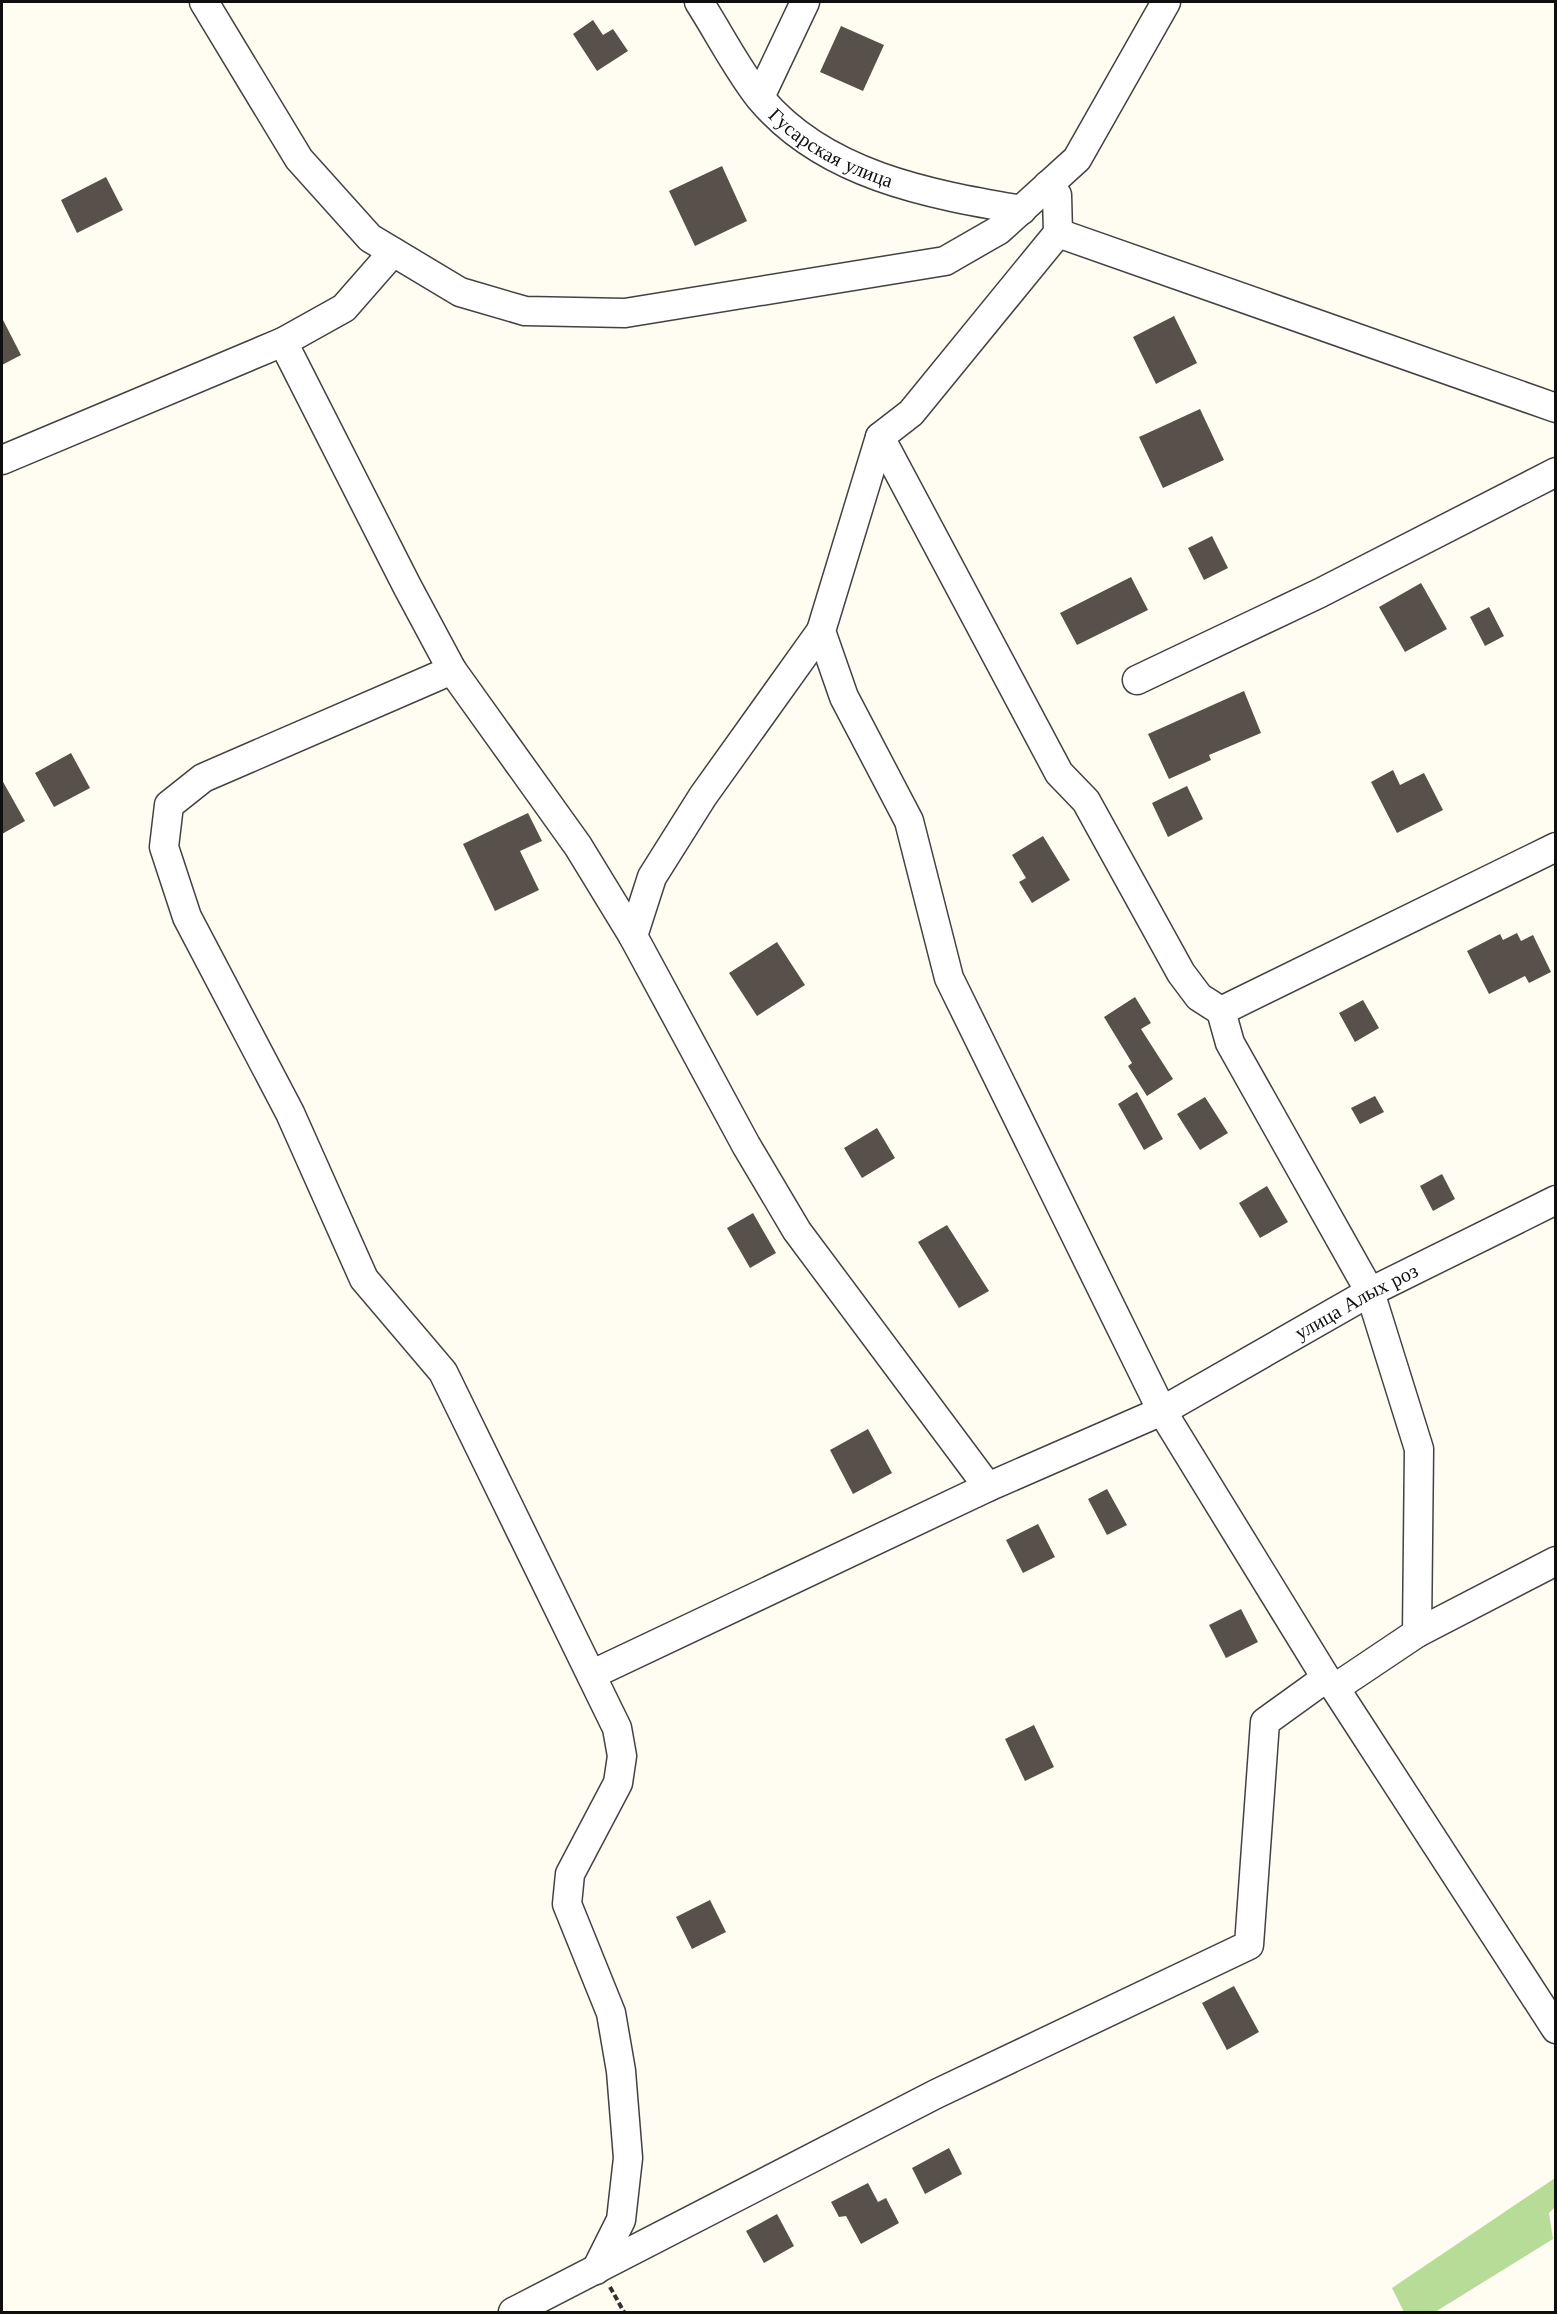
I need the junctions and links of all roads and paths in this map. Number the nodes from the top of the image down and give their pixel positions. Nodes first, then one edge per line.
1 (204, 2) edge
2 (699, 2) edge
3 (804, 2) edge
4 (1166, 2) edge
5 (760, 97) junction
6 (1048, 185) junction
7 (1022, 210) junction
8 (1058, 233) junction
9 (393, 252) junction
10 (283, 342) junction
11 (1556, 408) edge
12 (880, 437) junction
13 (2, 460) edge
14 (1556, 472) edge
15 (821, 631) junction
16 (452, 670) junction
17 (1137, 680) dead end
18 (1556, 847) edge
19 (633, 936) junction
20 (1221, 1011) junction
21 (1556, 1200) edge
22 (1370, 1292) junction
23 (1162, 1411) junction
24 (988, 1487) junction
25 (1556, 1561) edge
26 (1417, 1633) junction
27 (593, 1674) junction
28 (1330, 1683) junction
29 (1556, 2030) edge
30 (596, 2270) junction
31 (513, 2313) edge

1 - 9 street
2 - 5 street, Гусарская улица
3 - 5 street
4 - 6 street
5 - 7 street, Гусарская улица
6 - 7 street
6 - 8 street
7 - 9 street
8 - 11 street
8 - 12 street
9 - 10 street
10 - 13 street
10 - 16 street
12 - 15 street
12 - 20 street
14 - 17 street
15 - 19 street
15 - 23 street
16 - 19 street
16 - 27 street
18 - 20 street
19 - 24 street
20 - 22 street
21 - 22 street, улица Алых роз
22 - 23 street, улица Алых роз
22 - 26 street
23 - 24 street, улица Алых роз
23 - 28 street
24 - 27 street, улица Алых роз
25 - 26 street
26 - 28 street
27 - 30 street
28 - 29 street
28 - 30 street
30 - 31 street

